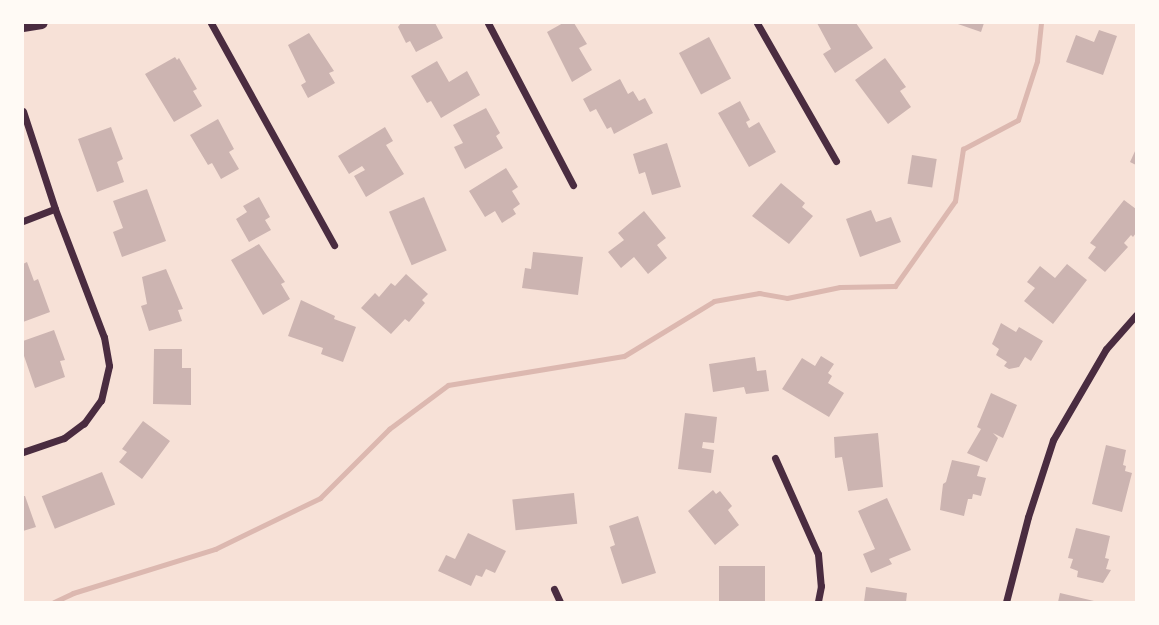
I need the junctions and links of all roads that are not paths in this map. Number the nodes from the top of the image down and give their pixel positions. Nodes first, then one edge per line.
1 (42, 23) edge
2 (211, 23) edge
3 (488, 23) edge
4 (757, 23) edge
5 (23, 26) edge
6 (23, 111) edge
7 (836, 162) dead end
8 (573, 185) dead end
9 (55, 209) junction
10 (23, 220) edge
11 (334, 245) dead end
12 (1136, 315) edge
13 (23, 452) edge
14 (775, 458) dead end
15 (554, 589) dead end
16 (560, 602) edge
17 (818, 602) edge
18 (1006, 602) edge

1 - 5 street
2 - 11 street
3 - 8 street
4 - 7 street
6 - 9 street
9 - 10 street
9 - 13 street
12 - 18 street
14 - 17 street
15 - 16 street

